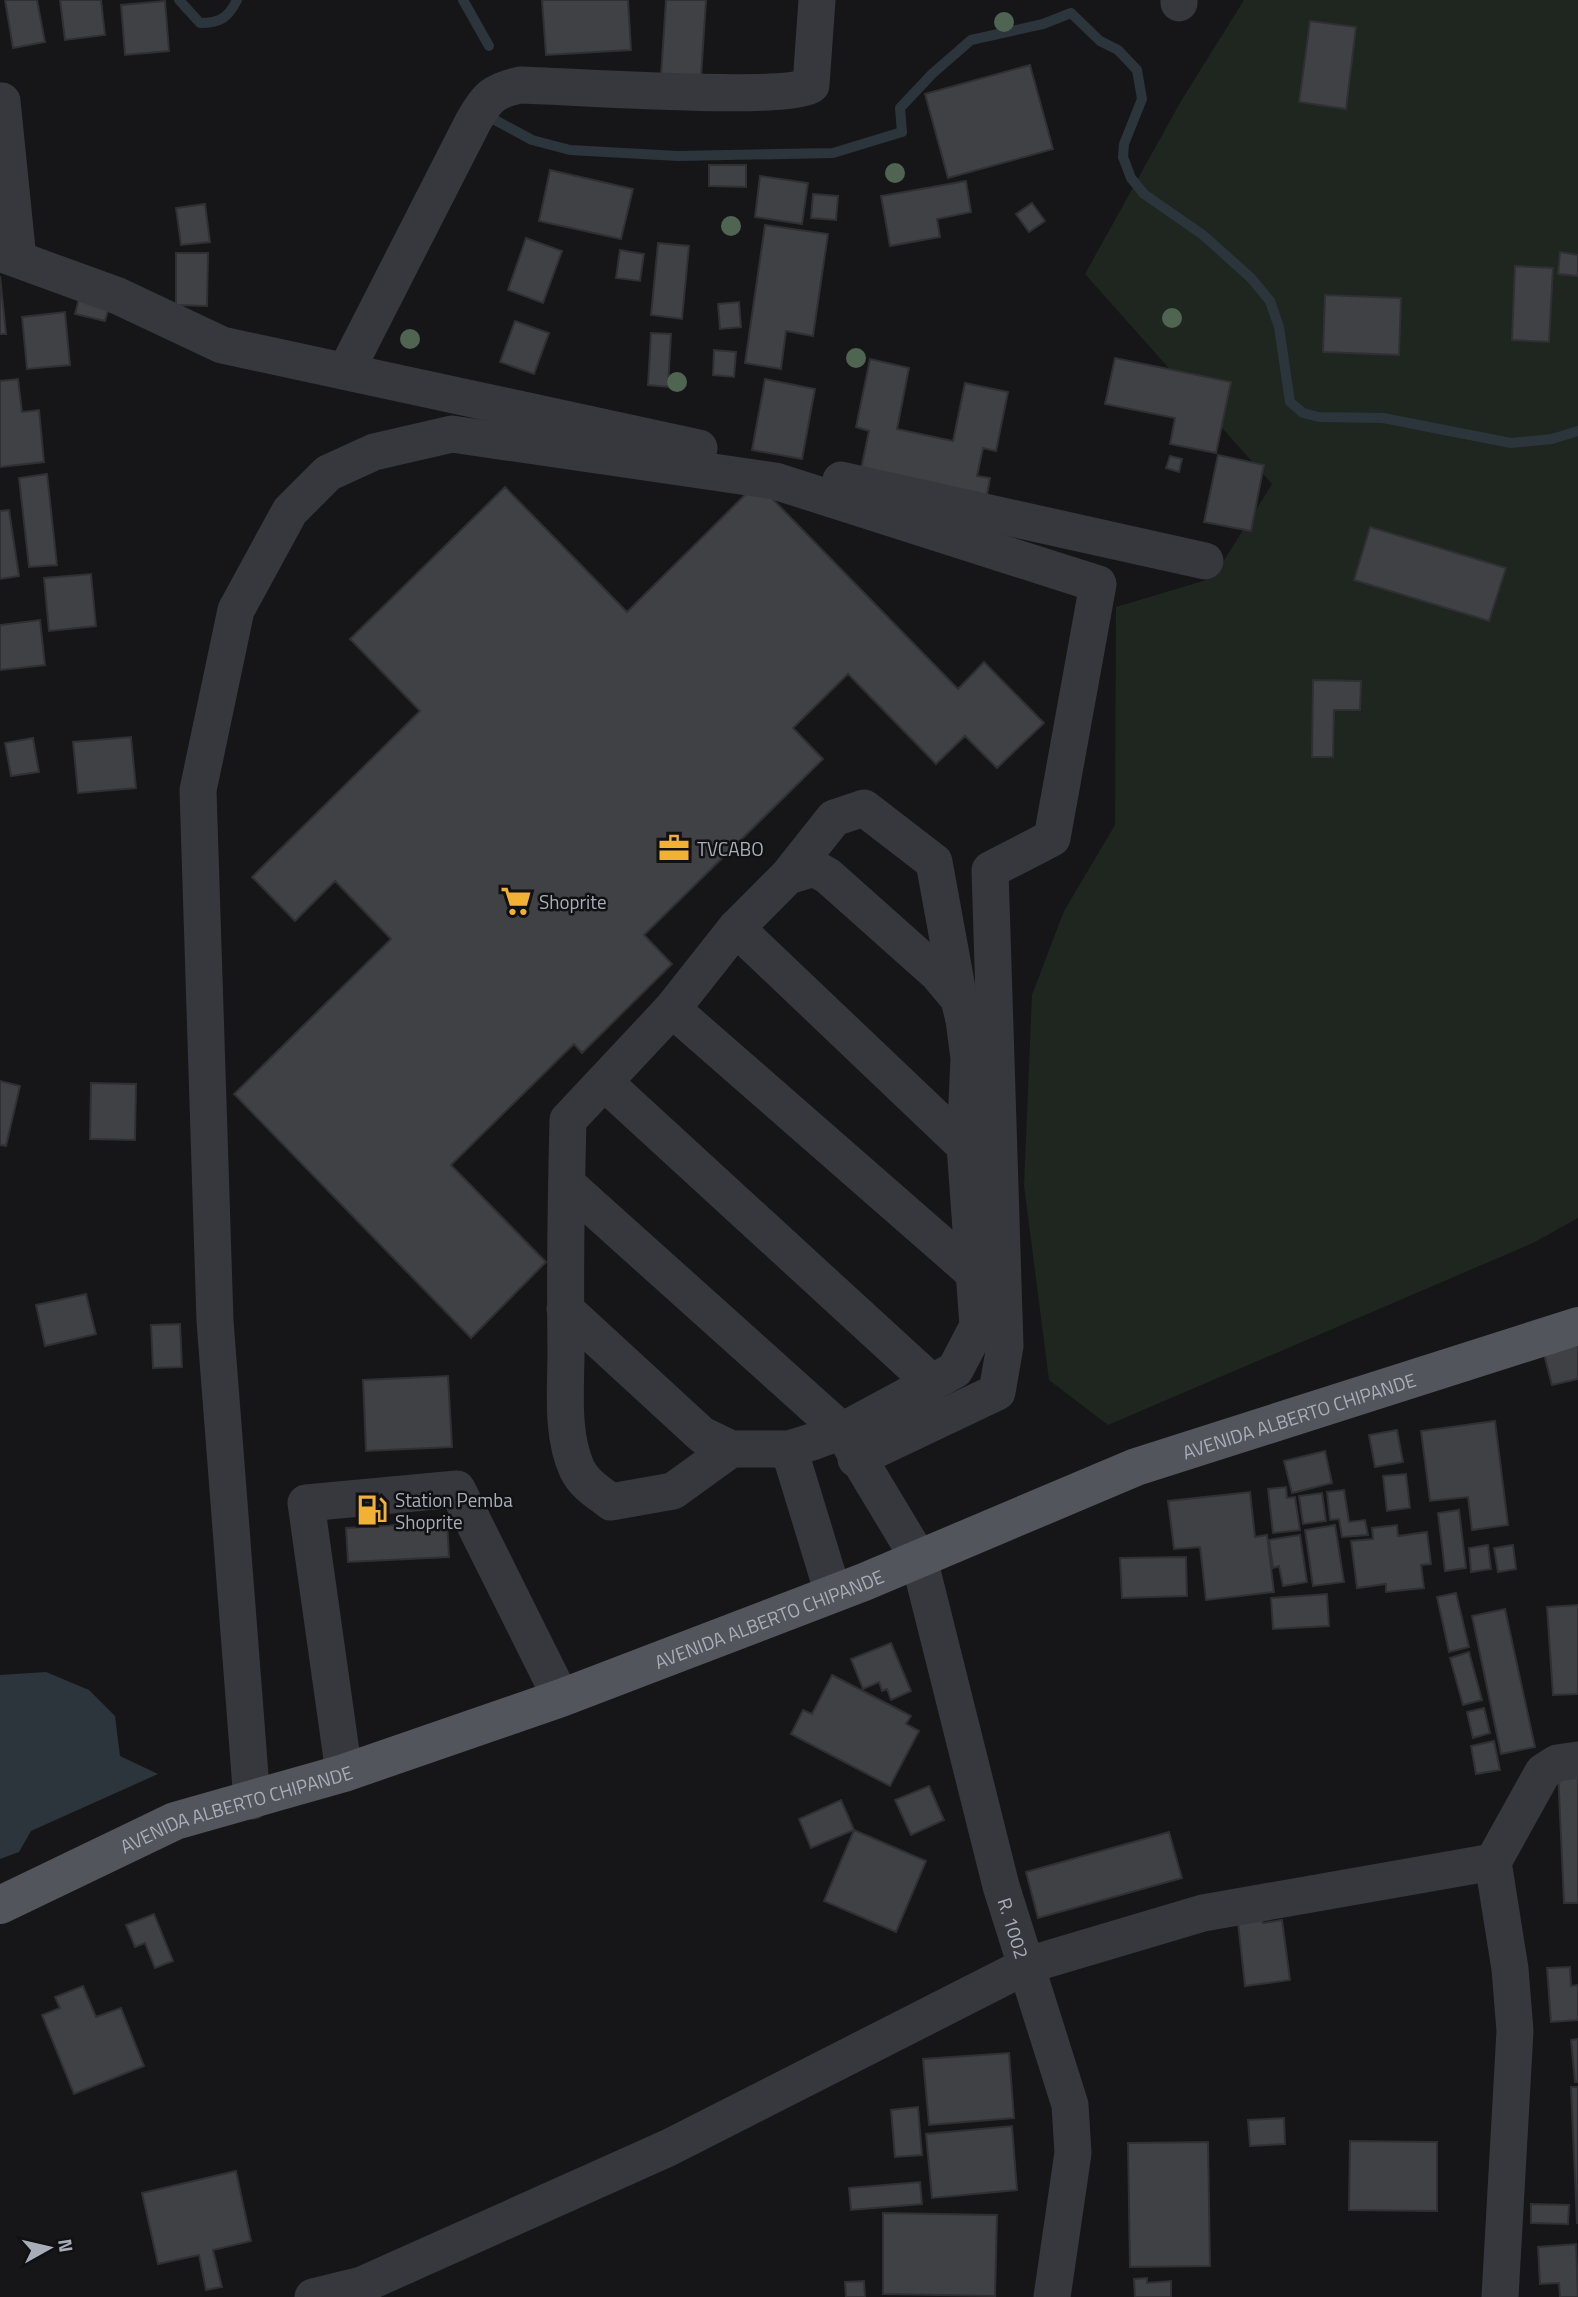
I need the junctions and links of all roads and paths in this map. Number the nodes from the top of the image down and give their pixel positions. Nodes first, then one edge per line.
1 (817, 0) edge
2 (2, 101) dead end
3 (9, 256) edge
4 (347, 369) junction
5 (1205, 561) dead end
6 (788, 876) junction
7 (736, 928) junction
8 (959, 999) junction
9 (672, 1009) junction
10 (604, 1082) junction
11 (965, 1146) junction
12 (567, 1184) junction
13 (974, 1273) junction
14 (1578, 1304) edge
15 (565, 1309) junction
16 (1578, 1318) edge
17 (1578, 1326) edge
18 (1542, 1336) junction
19 (931, 1382) junction
20 (849, 1445) junction
21 (789, 1449) junction
22 (731, 1450) junction
23 (919, 1559) junction
24 (833, 1593) junction
25 (561, 1698) junction
26 (1578, 1760) edge
27 (344, 1773) junction
28 (252, 1801) junction
29 (1493, 1862) junction
30 (0, 1905) edge
31 (1028, 1965) junction
32 (313, 2297) edge
33 (1052, 2297) edge
34 (1500, 2297) edge

1 - 4 street
2 - 3 street
3 - 4 street
4 - 5 street
6 - 7 street
6 - 8 street
6 - 8 street
7 - 9 street
7 - 11 street
8 - 11 street
9 - 10 street
9 - 13 street
10 - 12 street
10 - 19 street
11 - 13 street
12 - 15 street
12 - 20 street, R. 1002
13 - 19 street
14 - 18 main road
15 - 22 street
15 - 22 street
16 - 18 main road
17 - 18 main road
18 - 23 main road, AVENIDA ALBERTO CHIPANDE
19 - 20 street
20 - 21 street
20 - 23 street, R. 1002
20 - 28 street
21 - 22 street
21 - 24 street
23 - 24 main road, AVENIDA ALBERTO CHIPANDE
23 - 31 street, R. 1002
24 - 25 main road, AVENIDA ALBERTO CHIPANDE
25 - 27 main road, AVENIDA ALBERTO CHIPANDE
25 - 27 street
26 - 29 street
27 - 28 main road, AVENIDA ALBERTO CHIPANDE
28 - 30 main road, AVENIDA ALBERTO CHIPANDE
29 - 31 street
29 - 34 street
31 - 32 street
31 - 33 street, R. 1002

